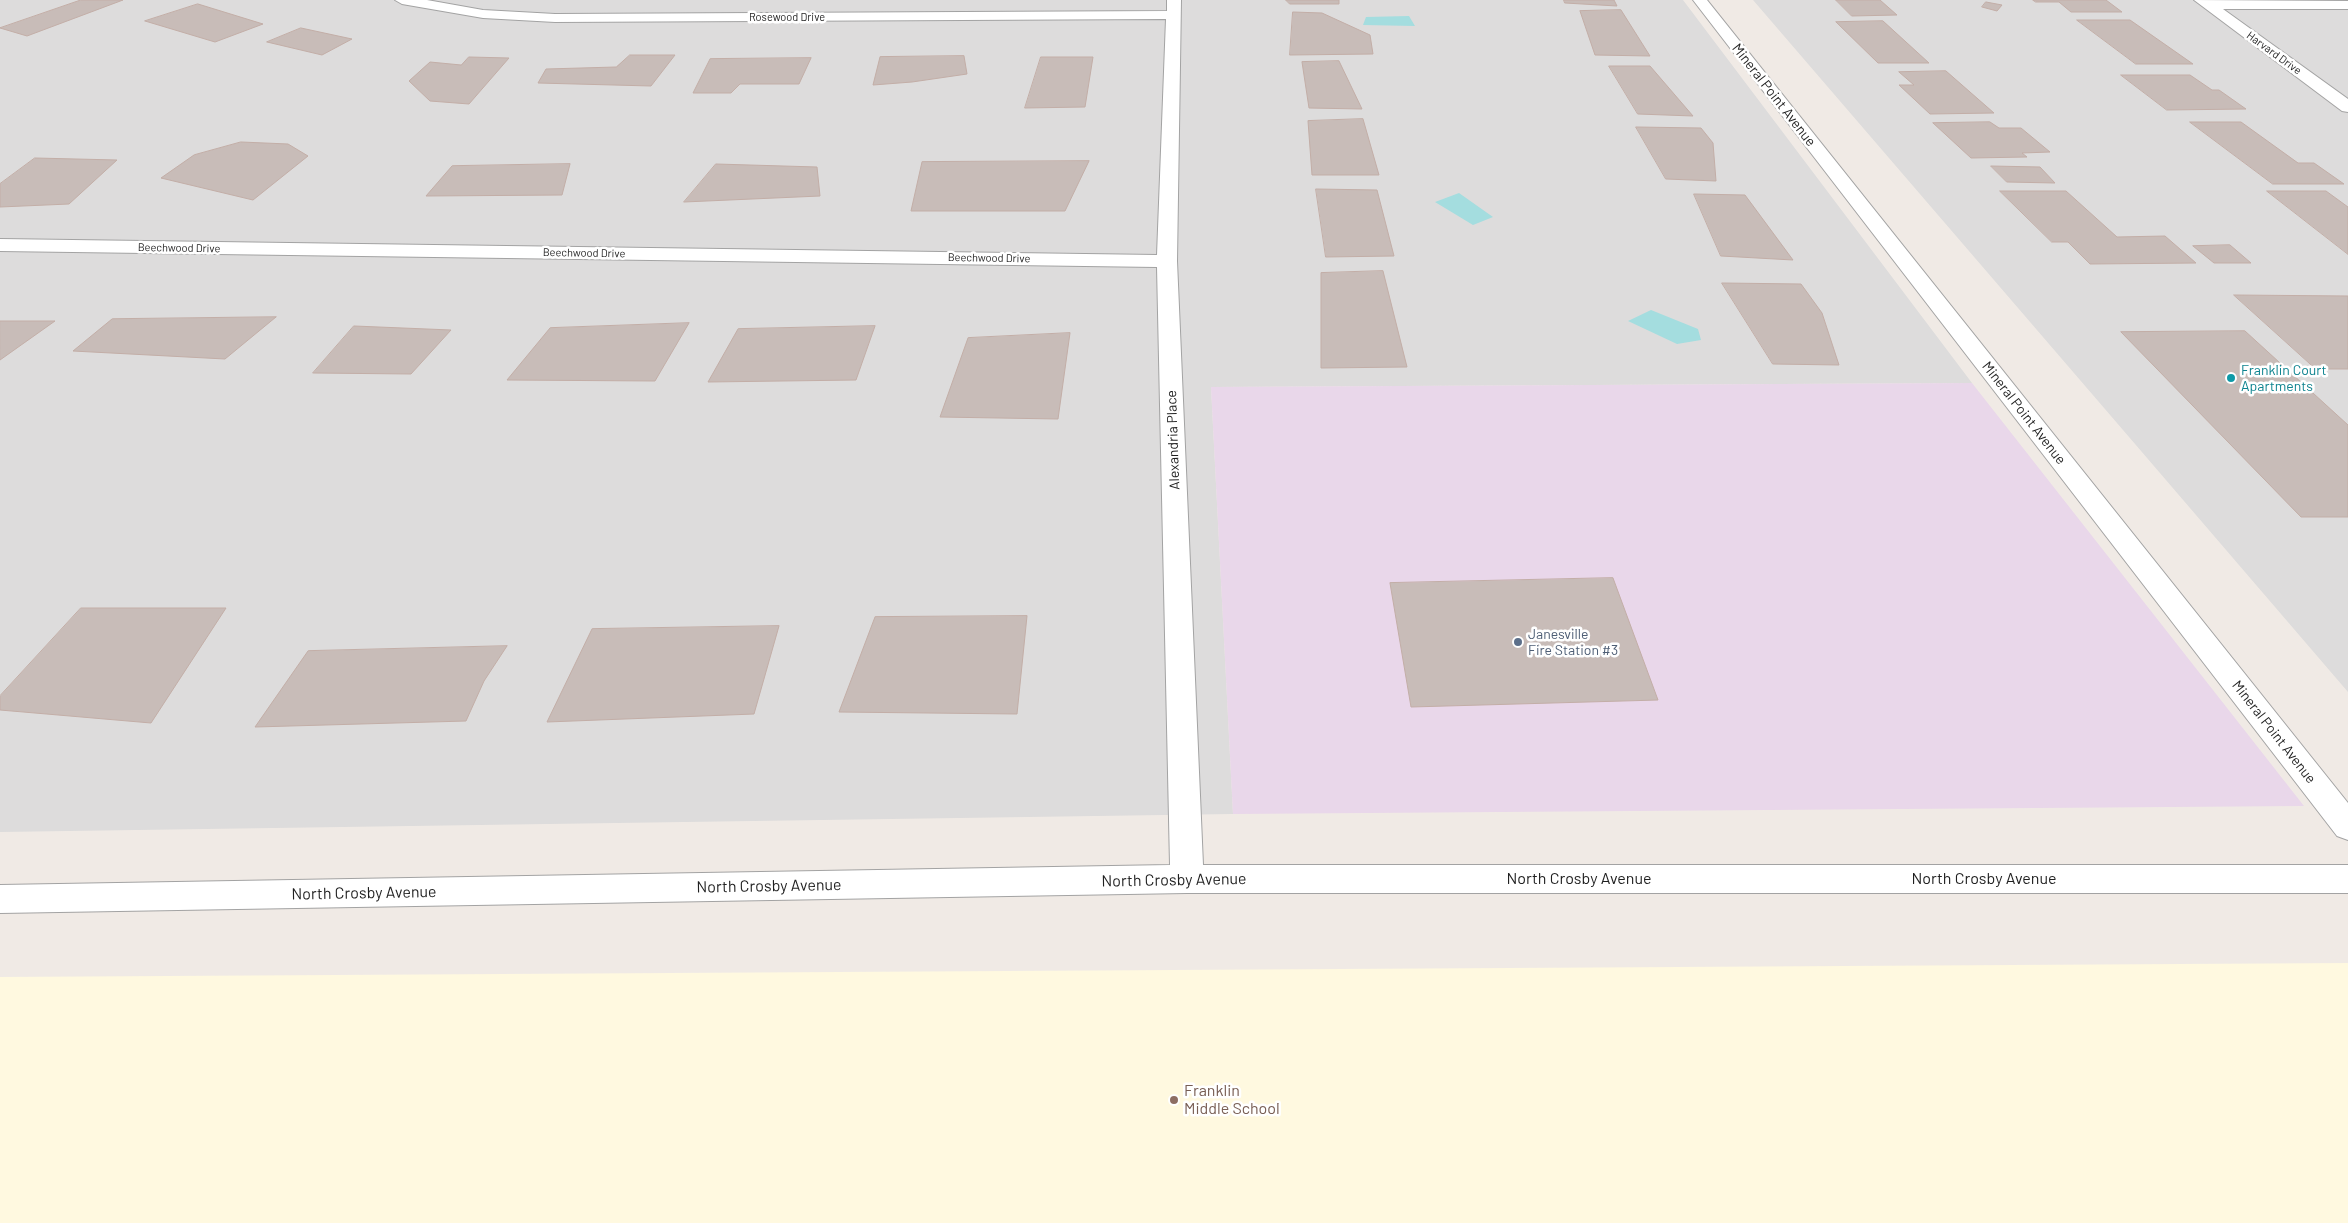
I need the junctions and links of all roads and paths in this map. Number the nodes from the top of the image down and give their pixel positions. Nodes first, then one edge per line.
1 (402, 0) edge
2 (1700, 0) edge
3 (2205, 3) edge
4 (2348, 5) edge
5 (1174, 7) edge
6 (2348, 107) edge
7 (0, 245) edge
8 (1167, 260) junction
9 (2348, 826) edge
10 (1187, 879) junction
11 (2348, 879) edge
12 (0, 899) edge

1 - 5 street, Rosewood Drive
2 - 9 street, Mineral Point Avenue
3 - 4 street
3 - 6 street, Harvard Drive
5 - 8 street, Alexandria Place
7 - 8 street, Beechwood Drive
8 - 10 street, Alexandria Place
10 - 11 street, North Crosby Avenue
10 - 12 street, North Crosby Avenue

